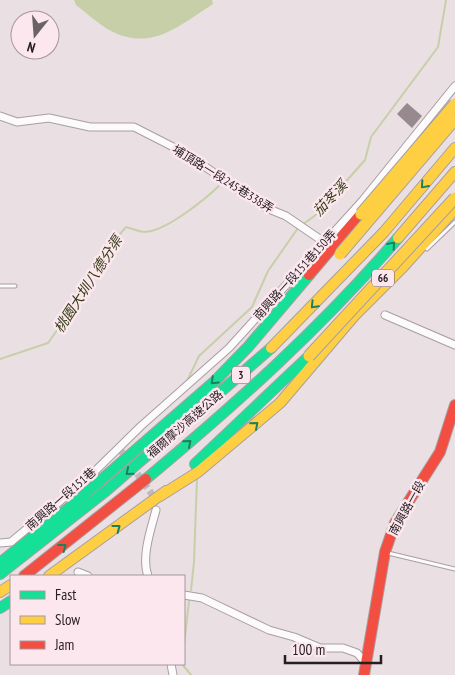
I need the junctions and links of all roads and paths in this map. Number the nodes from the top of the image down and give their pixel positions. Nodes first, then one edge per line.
1 (455, 86) edge
2 (455, 104) edge
3 (0, 116) edge
4 (455, 119) edge
5 (455, 148) edge
6 (455, 172) edge
7 (455, 198) edge
8 (455, 210) edge
9 (449, 222) edge
10 (324, 242) junction
11 (425, 251) dead end
12 (0, 286) edge
13 (15, 286) dead end
14 (385, 316) dead end
15 (455, 345) edge
16 (248, 347) junction
17 (455, 405) edge
18 (119, 448) joint
19 (160, 496) junction
20 (156, 510) dead end
21 (0, 543) edge
22 (385, 552) junction
23 (0, 563) edge
24 (455, 568) edge
25 (78, 572) dead end
26 (0, 574) edge
27 (25, 575) edge
28 (49, 575) edge
29 (86, 575) edge
30 (148, 575) edge
31 (185, 595) edge
32 (365, 662) junction
33 (364, 675) edge

1 - 10 street, 南興路一段151巷150弄
2 - 16 main road, bridge
3 - 10 street, 埔頂路一段245巷338弄
4 - 16 main road, bridge
5 -> 26 main road, 福爾摩沙高速公路 / 3
27 -> 6 main road, 福爾摩沙高速公路 / 3
7 - 19 main road, 66, bridge
8 - 9 main road
9 - 11 lane
19 -> 9 main road
10 - 18 street, 南興路一段151巷150弄
12 - 13 lane
14 - 15 street
16 -> 23 main road
17 - 22 main road, 南興路一段
18 - 21 street, 南興路一段151巷
28 -> 19 main road
20 - 30 street
22 - 24 lane
22 - 32 main road, 南興路一段
25 - 29 street
31 - 32 street
32 - 33 main road, 南興路一段

